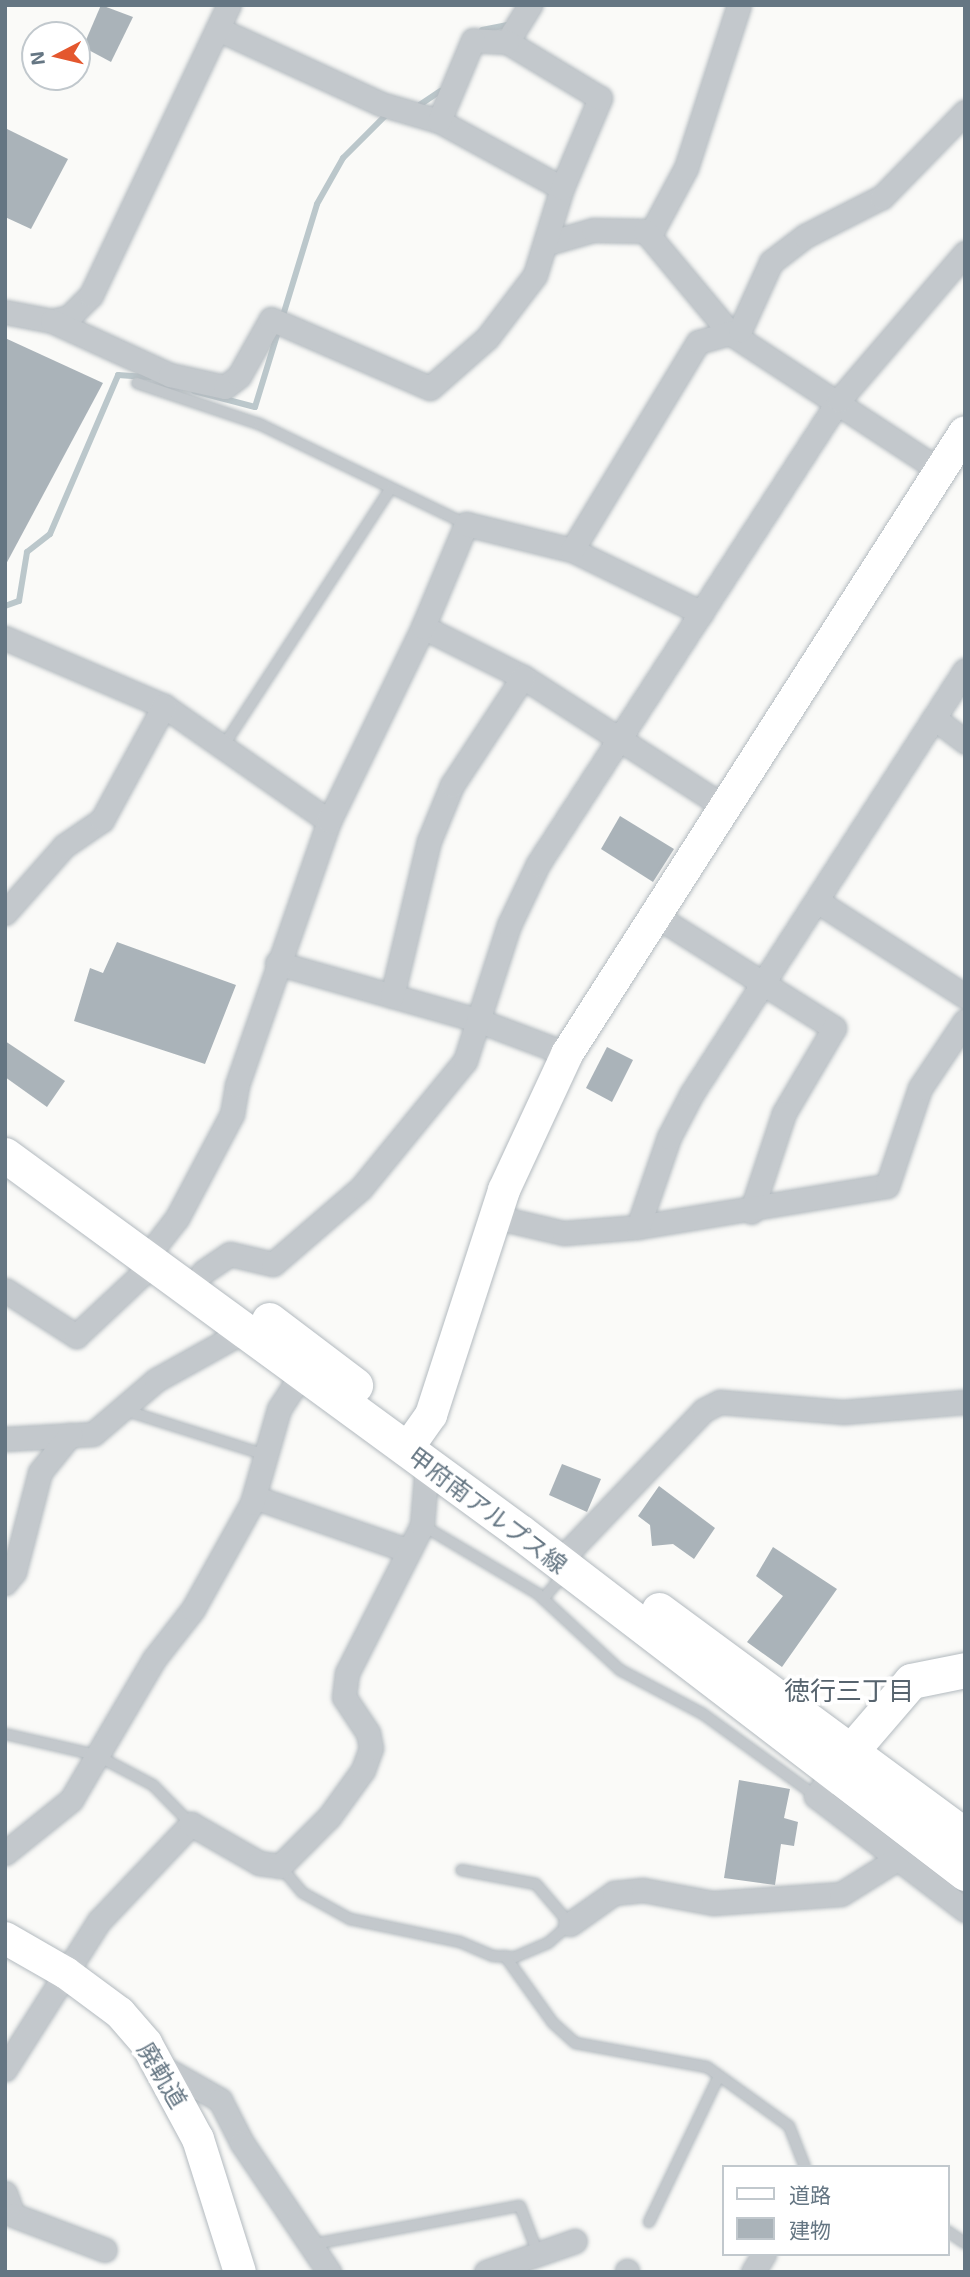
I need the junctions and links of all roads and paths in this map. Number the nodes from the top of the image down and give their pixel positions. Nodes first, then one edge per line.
1 (229, 5) edge
2 (530, 5) edge
3 (739, 5) edge
4 (218, 29) junction
5 (508, 42) junction
6 (439, 121) junction
7 (961, 123) edge
8 (562, 188) junction
9 (650, 235) junction
10 (548, 243) junction
11 (965, 253) edge
12 (5, 312) edge
13 (52, 320) junction
14 (730, 333) junction
15 (137, 383) dead end
16 (839, 400) junction
17 (965, 432) edge
18 (937, 468) junction
19 (389, 491) junction
20 (466, 524) junction
21 (572, 550) junction
22 (702, 613) junction
23 (423, 627) junction
24 (5, 638) edge
25 (965, 670) edge
26 (523, 677) junction
27 (164, 706) junction
28 (934, 718) junction
29 (621, 737) junction
30 (965, 741) edge
31 (222, 747) junction
32 (723, 806) junction
33 (328, 821) junction
34 (817, 901) junction
35 (5, 913) edge
36 (653, 914) junction
37 (277, 963) junction
38 (764, 984) junction
39 (392, 996) junction
40 (965, 996) edge
41 (480, 1021) junction
42 (965, 1021) edge
43 (567, 1054) junction
44 (5, 1129) edge
45 (5, 1155) edge
46 (751, 1212) junction
47 (495, 1217) junction
48 (638, 1227) junction
49 (157, 1252) junction
50 (203, 1272) junction
51 (5, 1290) edge
52 (244, 1331) junction
53 (301, 1375) junction
54 (965, 1402) edge
55 (118, 1408) junction
56 (70, 1435) junction
57 (5, 1439) edge
58 (418, 1449) junction
59 (266, 1455) junction
60 (254, 1497) junction
61 (422, 1525) junction
62 (409, 1551) junction
63 (570, 1559) junction
64 (5, 1583) edge
65 (544, 1599) junction
66 (965, 1670) edge
67 (5, 1734) edge
68 (96, 1755) junction
69 (833, 1772) junction
70 (191, 1824) junction
71 (965, 1836) edge
72 (5, 1853) edge
73 (897, 1859) junction
74 (280, 1866) junction
75 (461, 1870) dead end
76 (965, 1873) edge
77 (965, 1910) edge
78 (570, 1924) junction
79 (5, 1938) edge
80 (505, 1956) junction
81 (66, 1973) junction
82 (162, 2067) junction
83 (5, 2069) edge
84 (719, 2076) junction
85 (804, 2165) edge
86 (5, 2193) edge
87 (649, 2222) dead end
88 (949, 2232) edge
89 (575, 2241) dead end
90 (965, 2243) edge
91 (314, 2244) junction
92 (105, 2250) dead end
93 (538, 2254) junction
94 (763, 2256) edge
95 (240, 2272) edge
96 (329, 2272) edge
97 (486, 2272) edge
98 (753, 2272) edge

1 - 4 street
2 - 5 street
3 - 9 street
4 - 6 street
4 - 13 street
5 - 6 street
5 - 8 street
6 - 8 street
7 - 14 street
8 - 10 street
9 - 10 street
9 - 14 street
10 - 13 street
11 - 16 street
12 - 13 street
14 - 16 street
14 - 21 street
15 - 19 lane
16 - 18 street
16 - 22 street
17 - 18 street
18 - 32 street
19 - 20 lane
19 - 31 lane
20 - 21 street
20 - 23 street
21 - 22 street
22 - 29 street
23 - 26 street
23 - 33 street
24 - 27 street
25 - 28 street
26 - 29 street
26 - 39 street
27 - 31 street
27 - 35 street
28 - 30 street
28 - 34 street
29 - 32 street
29 - 41 street
31 - 33 street
32 - 36 street
33 - 37 street
34 - 38 street
34 - 40 street
36 - 38 street
36 - 43 street
37 - 39 street
37 - 49 street
38 - 46 street
38 - 48 street
39 - 41 street
41 - 43 street
41 - 50 street
42 - 46 street
43 - 47 street
44 - 49 main road, 甲府南アルプス線
45 - 49 main road, 甲府南アルプス線
46 - 48 street
47 - 48 street
47 - 58 street
49 - 50 main road, 甲府南アルプス線
49 - 51 street
49 - 52 main road, 甲府南アルプス線
50 - 58 main road, 甲府南アルプス線
52 - 53 main road, 甲府南アルプス線
52 - 55 street
53 - 58 main road, 甲府南アルプス線
53 - 59 street
54 - 63 street
55 - 56 street
55 - 59 lane
56 - 57 street
56 - 64 street
58 - 61 street
58 - 63 main road, 甲府南アルプス線
59 - 60 street
60 - 62 street
60 - 68 street
61 - 62 street
61 - 65 lane
62 - 74 street
63 - 65 lane
63 - 69 main road, 甲府南アルプス線
65 - 69 lane
66 - 69 main road
67 - 68 lane
68 - 70 lane
68 - 72 street
69 - 71 main road, 甲府南アルプス線
69 - 73 street
69 - 76 main road, 甲府南アルプス線
70 - 74 street
70 - 81 street
73 - 77 street
73 - 78 street
74 - 80 lane
75 - 78 lane
78 - 80 lane
79 - 81 street, 廃軌道
80 - 84 lane
81 - 82 street, 廃軌道
81 - 83 street
82 - 91 street
82 - 95 street, 廃軌道
84 - 85 lane
84 - 87 lane
86 - 92 street
88 - 90 lane
89 - 93 street
91 - 93 lane
91 - 96 street
93 - 97 street
94 - 98 street

